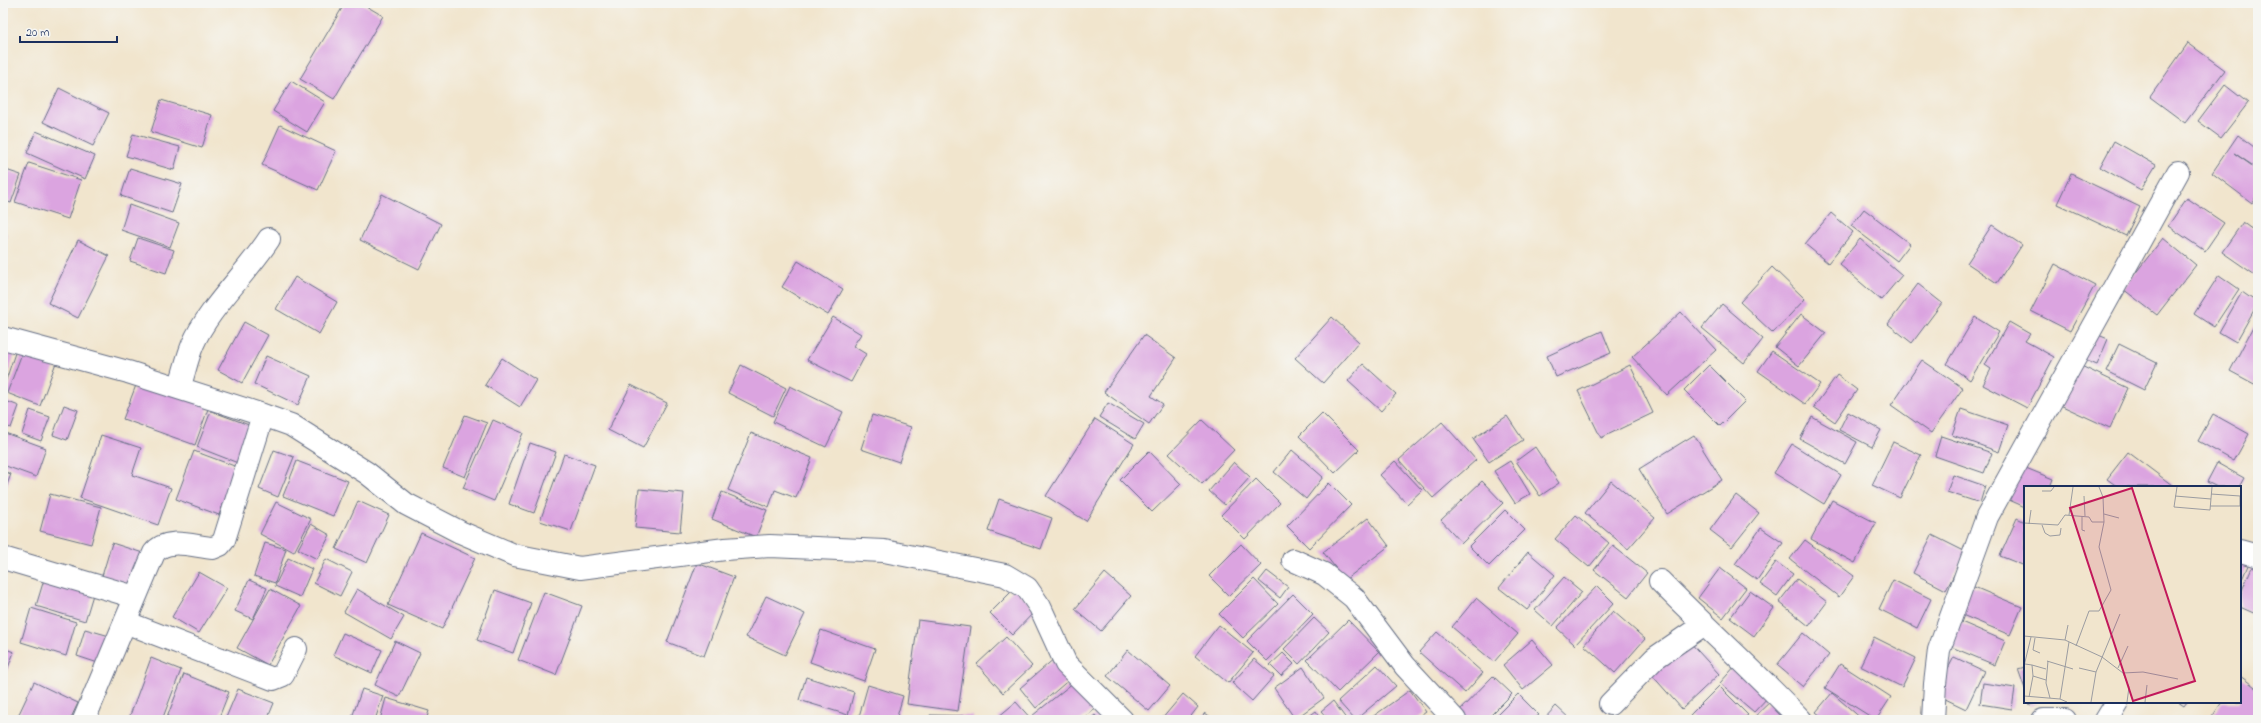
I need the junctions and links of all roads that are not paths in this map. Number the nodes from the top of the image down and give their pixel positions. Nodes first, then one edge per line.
1 (2178, 172) dead end
2 (268, 239) dead end
3 (3, 338) edge
4 (179, 388) junction
5 (263, 415) junction
6 (2241, 551) edge
7 (2258, 556) edge
8 (3, 558) edge
9 (1293, 560) dead end
10 (1660, 581) dead end
11 (135, 597) junction
12 (125, 622) junction
13 (1703, 625) junction
14 (296, 649) dead end
15 (2116, 703) edge
16 (1610, 704) dead end
17 (84, 720) edge
18 (1122, 720) edge
19 (1455, 720) edge
20 (1801, 720) edge
21 (1933, 720) edge
22 (2043, 720) edge
23 (2065, 720) edge
24 (2106, 720) edge

1 - 21 street
2 - 4 street
3 - 4 street
4 - 5 street
5 - 11 street
5 - 18 street
6 - 7 street
8 - 11 street
9 - 19 street
10 - 13 street
11 - 12 street
12 - 14 street
12 - 17 street
13 - 16 street
13 - 20 street
15 - 24 street
22 - 23 street

